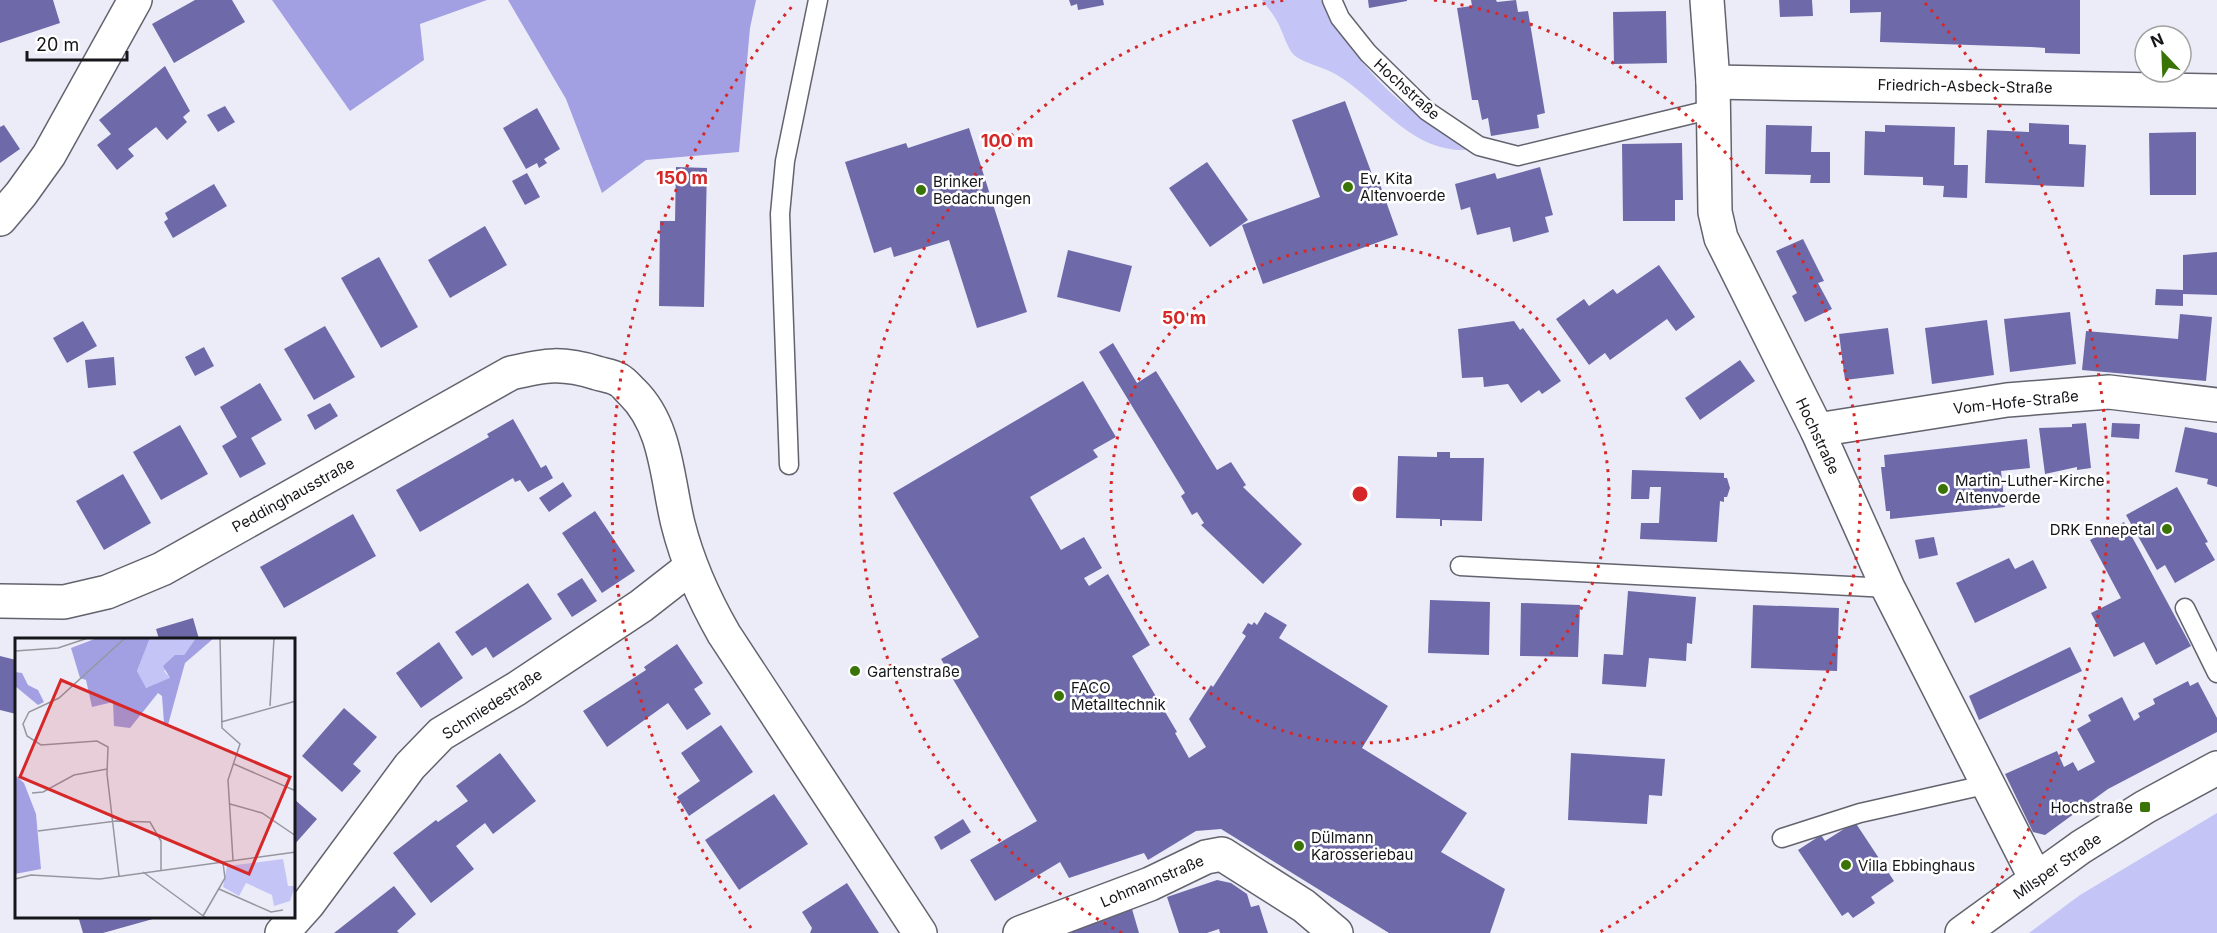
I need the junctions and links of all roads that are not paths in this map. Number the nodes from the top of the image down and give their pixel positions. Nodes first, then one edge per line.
1 (135, 0) edge
2 (818, 0) edge
3 (1332, 0) edge
4 (1707, 0) edge
5 (2217, 91) edge
6 (1713, 95) junction
7 (0, 219) edge
8 (2217, 405) edge
9 (1817, 430) junction
10 (789, 465) dead end
11 (1460, 566) dead end
12 (691, 567) junction
13 (1888, 588) junction
14 (0, 601) edge
15 (2185, 608) dead end
16 (2217, 672) edge
17 (2217, 768) edge
18 (1989, 784) junction
19 (1782, 838) dead end
20 (2036, 879) junction
21 (296, 917) edge
22 (295, 918) edge
23 (282, 933) edge
24 (920, 933) edge
25 (1020, 933) edge
26 (1336, 933) edge
27 (1962, 933) edge

1 - 7 street
2 - 10 lane
3 - 6 lane, Hochstraße
4 - 6 street, Hochstraße
5 - 6 street, Friedrich-Asbeck-Straße
6 - 9 street, Hochstraße
8 - 9 street, Vom-Hofe-Straße
9 - 13 street, Hochstraße
11 - 13 lane
12 - 14 street, Peddinghausstraße
12 - 21 street, Schmiedestraße
12 - 24 street
13 - 18 street, Hochstraße
15 - 16 lane
17 - 20 street, Milsper Straße
18 - 19 lane
18 - 20 street, Hochstraße
20 - 27 street, Milsper Straße
22 - 23 street, Schmiedestraße
25 - 26 street, Lohmannstraße

